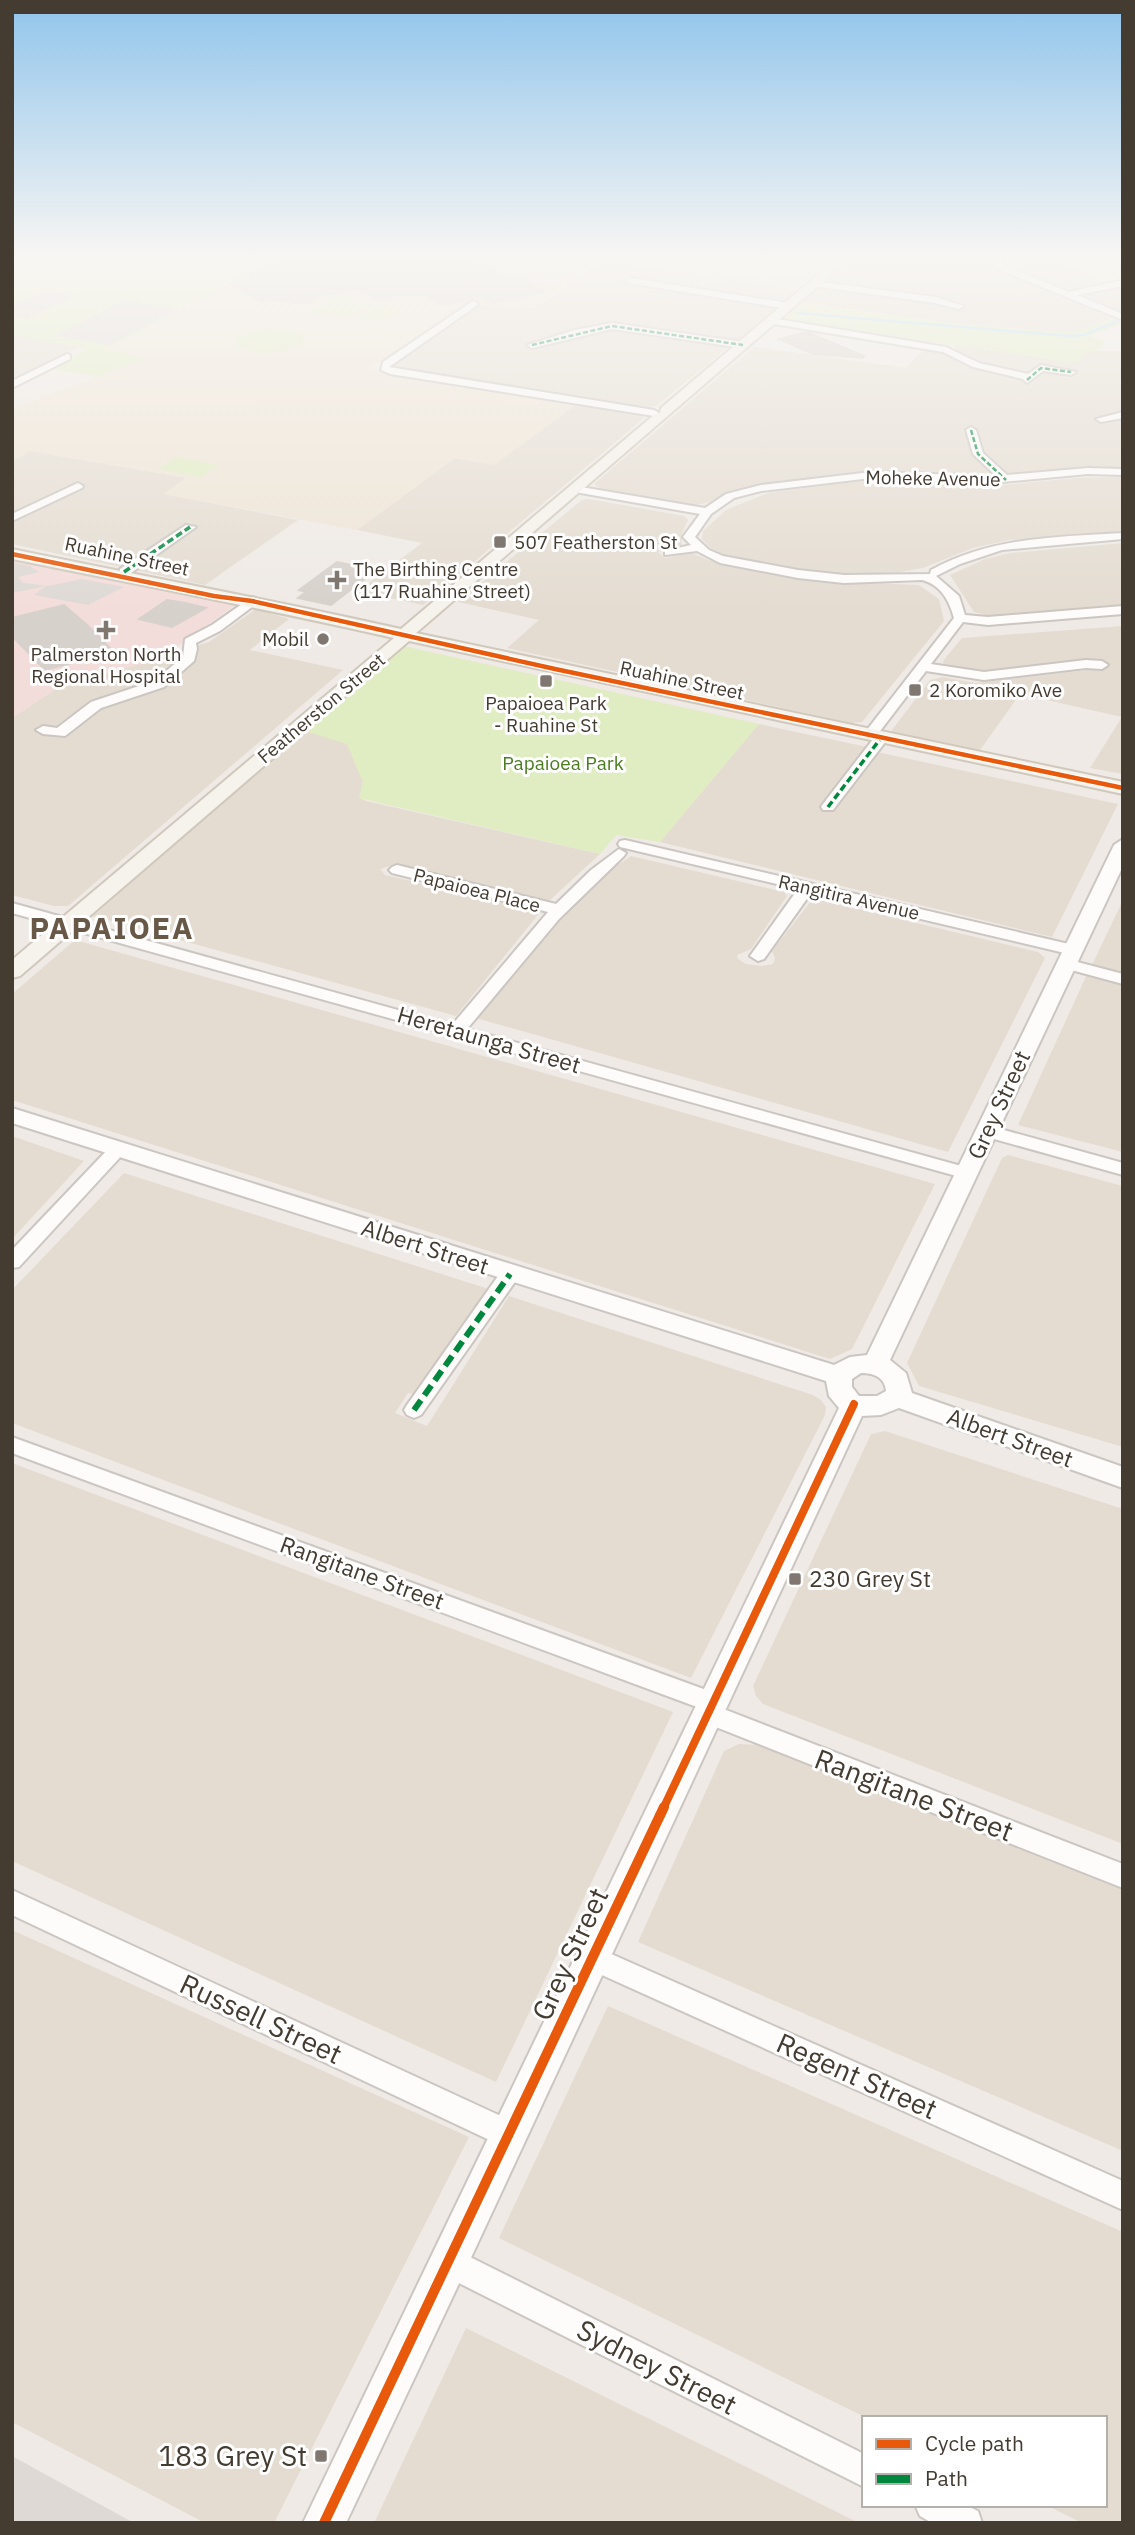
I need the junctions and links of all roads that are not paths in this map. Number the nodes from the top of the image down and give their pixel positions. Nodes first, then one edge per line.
1 (33, 374) edge
2 (409, 374) edge
3 (414, 374) edge
4 (708, 374) edge
5 (1013, 374) edge
6 (1033, 374) edge
7 (417, 375) junction
8 (12, 385) edge
9 (660, 414) junction
10 (1123, 415) edge
11 (1101, 419) dead end
12 (971, 430) dead end
13 (1123, 472) edge
14 (1006, 480) junction
15 (78, 486) dead end
16 (575, 489) junction
17 (707, 512) junction
18 (12, 518) edge
19 (190, 527) dead end
20 (1123, 536) edge
21 (699, 547) junction
22 (12, 551) edge
23 (669, 553) dead end
24 (124, 572) junction
25 (931, 576) junction
26 (243, 599) junction
27 (1123, 610) edge
28 (960, 618) junction
29 (404, 635) junction
30 (506, 657) junction
31 (379, 660) junction
32 (1102, 665) dead end
33 (922, 667) junction
34 (43, 730) dead end
35 (876, 737) junction
36 (1123, 788) edge
37 (828, 807) dead end
38 (1123, 845) edge
39 (622, 848) joint
40 (397, 870) dead end
41 (807, 887) junction
42 (12, 908) edge
43 (557, 909) junction
44 (68, 923) junction
45 (758, 956) dead end
46 (1069, 957) junction
47 (12, 971) edge
48 (1123, 979) edge
49 (456, 1031) junction
50 (12, 1115) edge
51 (986, 1131) junction
52 (118, 1149) junction
53 (1123, 1169) edge
54 (966, 1173) junction
55 (12, 1262) edge
56 (510, 1274) junction
57 (875, 1365) junction
58 (846, 1390) junction
59 (896, 1397) junction
60 (414, 1410) dead end
61 (12, 1445) edge
62 (1123, 1478) edge
63 (709, 1707) junction
64 (1123, 1876) edge
65 (12, 1902) edge
66 (591, 1957) junction
67 (510, 2135) junction
68 (1123, 2196) edge
69 (450, 2262) junction
70 (862, 2470) edge
71 (935, 2507) edge
72 (324, 2523) edge
73 (966, 2523) edge

1 - 8 street
2 - 7 street
3 - 7 street
4 - 9 main road, Featherston Street
5 - 6 street
7 - 9 street
9 - 16 main road, Featherston Street
10 - 11 street
12 - 14 street
13 - 14 street, Moheke Avenue
14 - 17 street, Moheke Avenue
15 - 18 street
16 - 17 street
16 - 29 main road, Featherston Street
17 - 21 street
19 - 24 street
20 - 25 street
21 - 23 street
21 - 25 street
22 - 24 main road, Ruahine Street
22 - 26 main road, Ruahine Street
24 - 26 main road, Ruahine Street
25 - 28 street
26 - 29 main road, Ruahine Street
26 - 34 street
27 - 28 street
28 - 33 street
29 - 30 main road, Ruahine Street
29 - 31 main road, Featherston Street
30 - 31 main road
30 - 35 main road, Ruahine Street
31 - 44 main road, Featherston Street
32 - 33 street
33 - 35 street
35 - 36 main road, Ruahine Street
35 - 37 street
38 - 46 street, Grey Street
39 - 41 street, Rangitira Avenue
39 - 43 street, Papaioea Place
40 - 43 street, Papaioea Place
41 - 45 street
41 - 46 street, Rangitira Avenue
42 - 44 street, Heretaunga Street
43 - 49 street, Papaioea Place
44 - 47 main road, Featherston Street
44 - 49 street, Heretaunga Street
46 - 48 street, Rangitira Avenue
46 - 51 street, Grey Street
49 - 54 street, Heretaunga Street
50 - 52 street, Albert Street
51 - 53 street
51 - 54 street, Grey Street
52 - 55 street
52 - 56 street, Albert Street
54 - 57 street, Grey Street
56 - 58 street, Albert Street
56 - 60 street
57 - 58 street
57 - 59 street
58 - 59 street
58 - 63 street, Grey Street
59 - 62 street, Albert Street
61 - 63 street, Rangitane Street
63 - 64 street, Rangitane Street
63 - 66 street, Grey Street
65 - 67 street, Russell Street
66 - 67 street, Grey Street
66 - 68 street, Regent Street
67 - 69 street, Grey Street
69 - 70 street, Sydney Street
69 - 72 street, Grey Street
71 - 73 street

